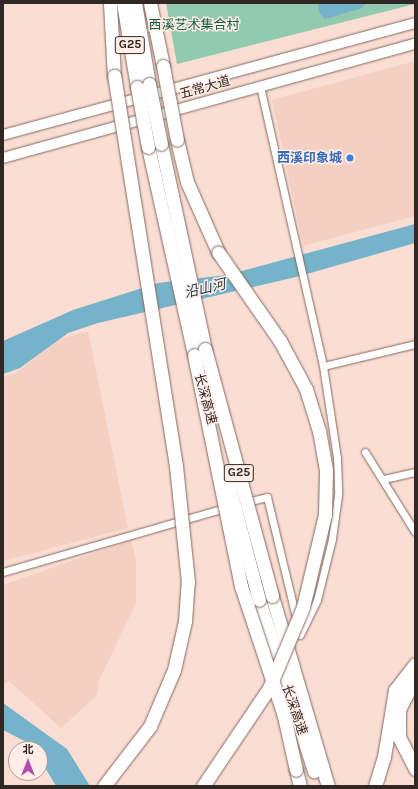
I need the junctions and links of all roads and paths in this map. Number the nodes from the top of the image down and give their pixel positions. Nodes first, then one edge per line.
1 (110, 3) edge
2 (124, 3) edge
3 (135, 3) edge
4 (150, 3) edge
5 (415, 23) edge
6 (415, 44) edge
7 (143, 86) junction
8 (260, 86) junction
9 (3, 135) edge
10 (155, 145) junction
11 (3, 158) edge
12 (415, 344) edge
13 (199, 352) junction
14 (322, 366) junction
15 (365, 452) dead end
16 (415, 472) edge
17 (384, 480) junction
18 (415, 532) edge
19 (3, 572) edge
20 (266, 598) junction
21 (415, 664) edge
22 (415, 678) edge
23 (415, 769) edge
24 (104, 786) edge
25 (204, 786) edge
26 (300, 786) edge
27 (320, 786) edge
28 (328, 786) edge
29 (375, 786) edge

1 - 24 highway, bridge
2 - 7 highway, 长深高速 / G25
3 - 7 highway, 长深高速 / G25
4 - 25 highway, bridge
5 - 9 main road, 五常大道
6 - 8 main road, 五常大道
7 - 10 highway, 长深高速 / G25, bridge
8 - 11 main road, 五常大道
8 - 14 street
10 - 13 highway, 长深高速 / G25
10 - 13 highway, 长深高速 / G25
12 - 14 street
13 - 20 highway, 长深高速 / G25, bridge
13 - 26 highway, bridge
14 - 19 street
15 - 17 street
16 - 17 street
17 - 18 street
20 - 27 highway, 长深高速 / G25
20 - 28 highway, 长深高速 / G25
21 - 29 highway
22 - 23 highway

